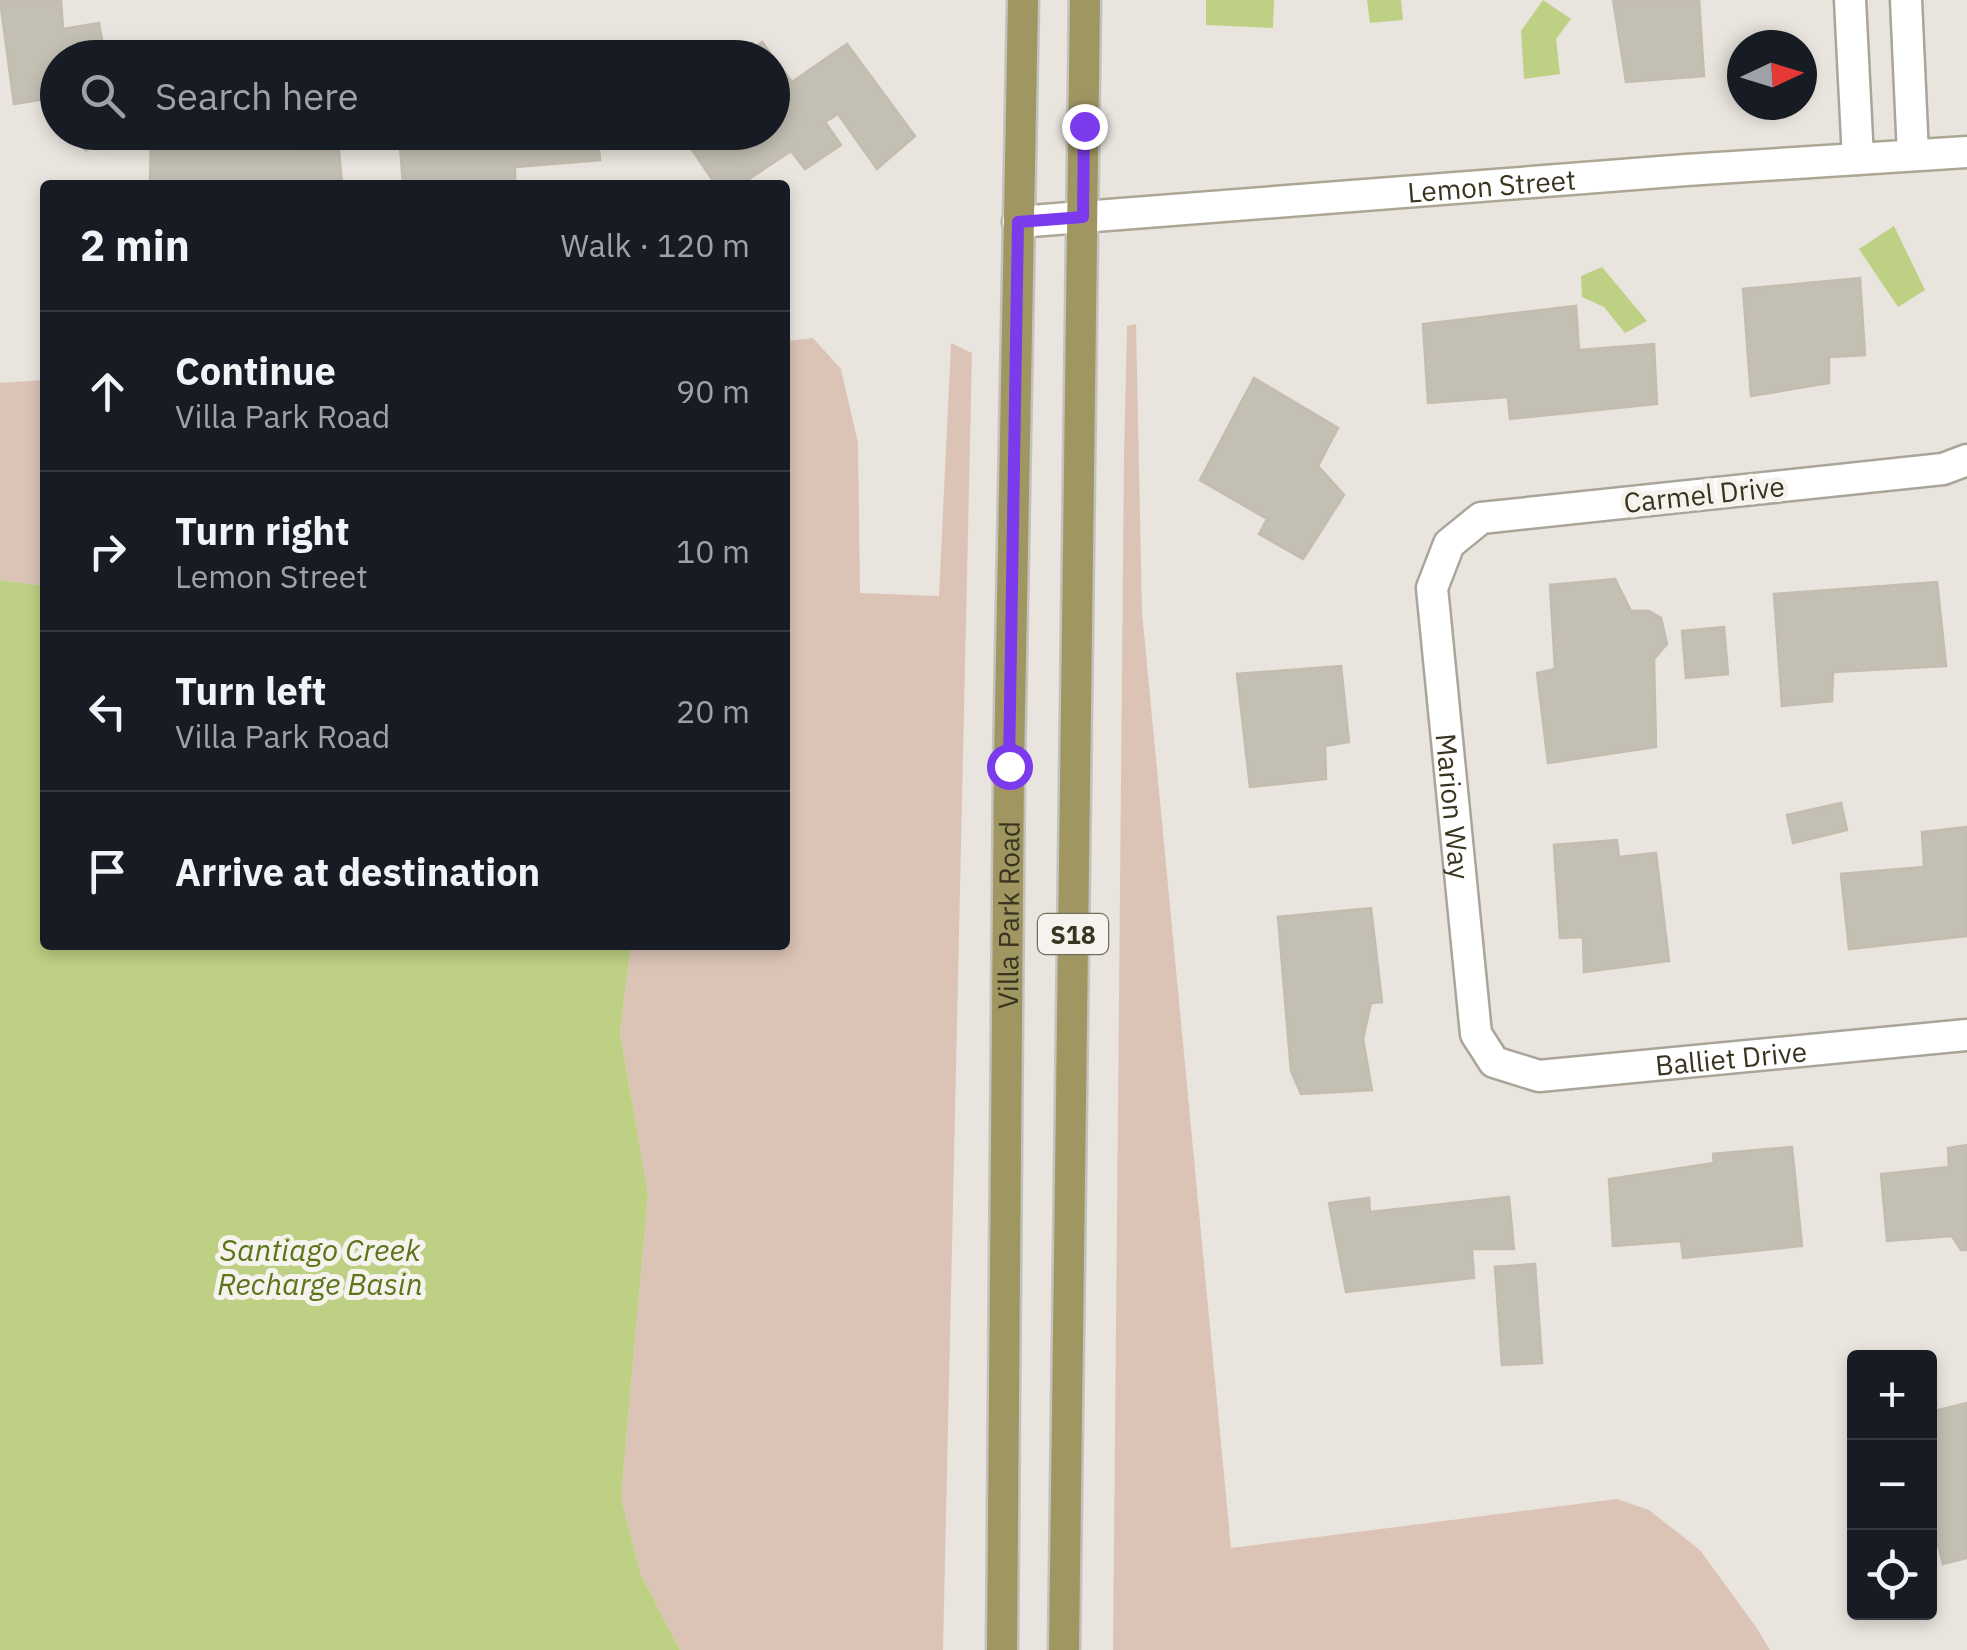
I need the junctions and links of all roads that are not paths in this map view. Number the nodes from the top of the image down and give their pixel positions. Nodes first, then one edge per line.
1 (1023, 0) edge
2 (1085, 0) edge
3 (1850, 0) edge
4 (1906, 0) edge
5 (1967, 152) edge
6 (1914, 155) junction
7 (1858, 159) junction
8 (1083, 217) junction
9 (1018, 222) junction
10 (1967, 460) edge
11 (1448, 544) joint
12 (1967, 1035) edge
13 (1494, 1062) joint
14 (1002, 1650) edge
15 (1064, 1650) edge

1 - 9 main road, Villa Park Road / S18
2 - 8 main road, S18
3 - 7 street
4 - 6 street
5 - 6 street, Lemon Street
6 - 7 street, Lemon Street
7 - 8 street, Lemon Street
8 - 9 street, Lemon Street
8 - 15 main road, S18
9 - 14 main road, Villa Park Road / S18
10 - 11 street, Carmel Drive
11 - 13 street, Marion Way
12 - 13 street, Balliet Drive

